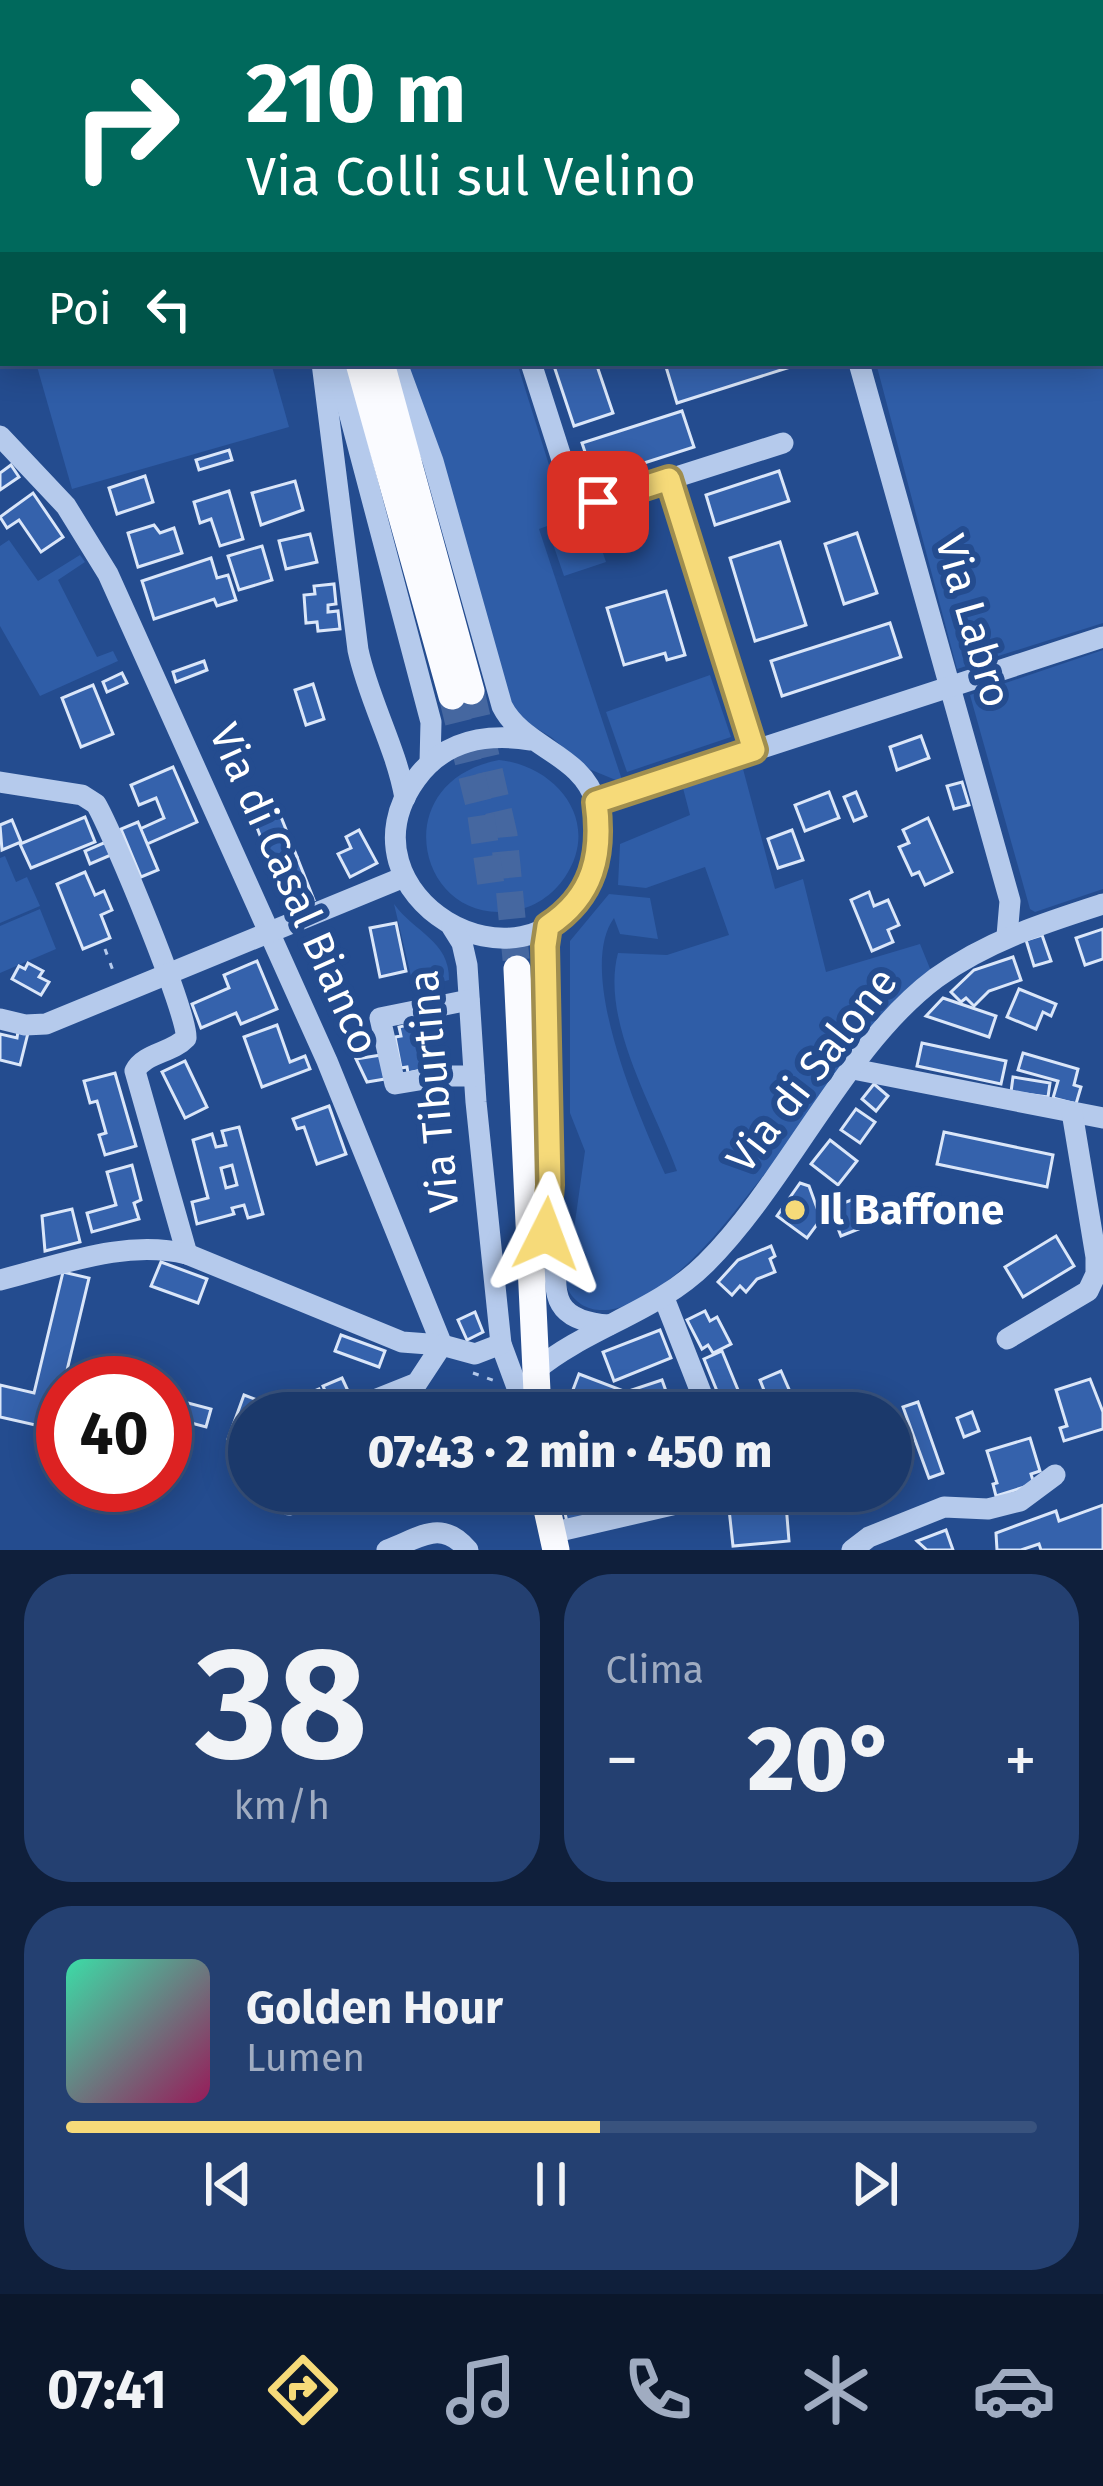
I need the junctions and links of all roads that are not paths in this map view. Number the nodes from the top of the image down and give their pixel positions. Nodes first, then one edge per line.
1 (322, 366) edge
2 (337, 366) edge
3 (360, 366) edge
4 (382, 366) edge
5 (398, 366) edge
6 (532, 366) edge
7 (860, 366) edge
8 (782, 443) dead end
9 (6, 450) edge
10 (669, 479) junction
11 (1103, 637) edge
12 (950, 687) junction
13 (531, 740) junction
14 (754, 750) junction
15 (430, 763) junction
16 (0, 782) edge
17 (405, 798) junction
18 (596, 802) junction
19 (404, 877) junction
20 (1010, 901) junction
21 (1103, 904) edge
22 (1041, 924) junction
23 (548, 926) junction
24 (452, 927) junction
25 (271, 934) junction
26 (1007, 936) junction
27 (168, 976) junction
28 (470, 1000) junction
29 (0, 1019) edge
30 (853, 1069) junction
31 (474, 1076) junction
32 (548, 1109) junction
33 (1072, 1112) junction
34 (1103, 1118) edge
35 (187, 1254) junction
36 (0, 1280) edge
37 (664, 1298) junction
38 (533, 1307) junction
39 (609, 1324) junction
40 (1007, 1339) dead end
41 (501, 1344) junction
42 (442, 1345) junction
43 (525, 1391) edge
44 (394, 1392) edge
45 (702, 1392) edge
46 (1055, 1474) dead end
47 (535, 1512) edge
48 (545, 1512) edge
49 (650, 1512) edge
50 (548, 1544) edge
51 (387, 1550) edge
52 (469, 1550) edge
53 (852, 1550) edge

1 - 17 street
2 - 15 street
3 - 4 main road
5 - 13 street
6 - 10 street
7 - 12 street, Via Labro
8 - 10 street
9 - 25 street, Via di Casal Bianco
10 - 14 street
11 - 12 street
12 - 14 street
12 - 20 street, Via Labro
13 - 15 street
13 - 18 street
14 - 18 street
15 - 17 street
16 - 27 street
17 - 19 street
18 - 23 street
19 - 24 street, Via Tiburtina
19 - 25 street
20 - 22 street
20 - 26 street, Via Labro
21 - 22 street, Via di Salone
22 - 26 street, Via di Salone
23 - 24 street, Via Tiburtina
23 - 32 street, Via Tiburtina
24 - 28 street, Via Tiburtina
25 - 27 street
25 - 42 street, Via di Casal Bianco
26 - 30 street, Via di Salone
27 - 29 street
27 - 35 street
28 - 31 street, Via Tiburtina
28 - 31 street
30 - 33 street
30 - 37 street, Via di Salone
31 - 41 street, Via Tiburtina
32 - 38 street, Via Tiburtina
32 - 39 street
33 - 34 street
33 - 40 street
35 - 36 street
35 - 42 street
37 - 39 street, Via di Salone
37 - 45 street
38 - 43 main road, Via Tiburtina
38 - 43 main road, Via Tiburtina
39 - 43 street, Via di Salone
41 - 42 street
41 - 43 street, Via Tiburtina
42 - 44 street
46 - 53 street
47 - 50 main road
48 - 50 main road
49 - 50 street
51 - 52 street

